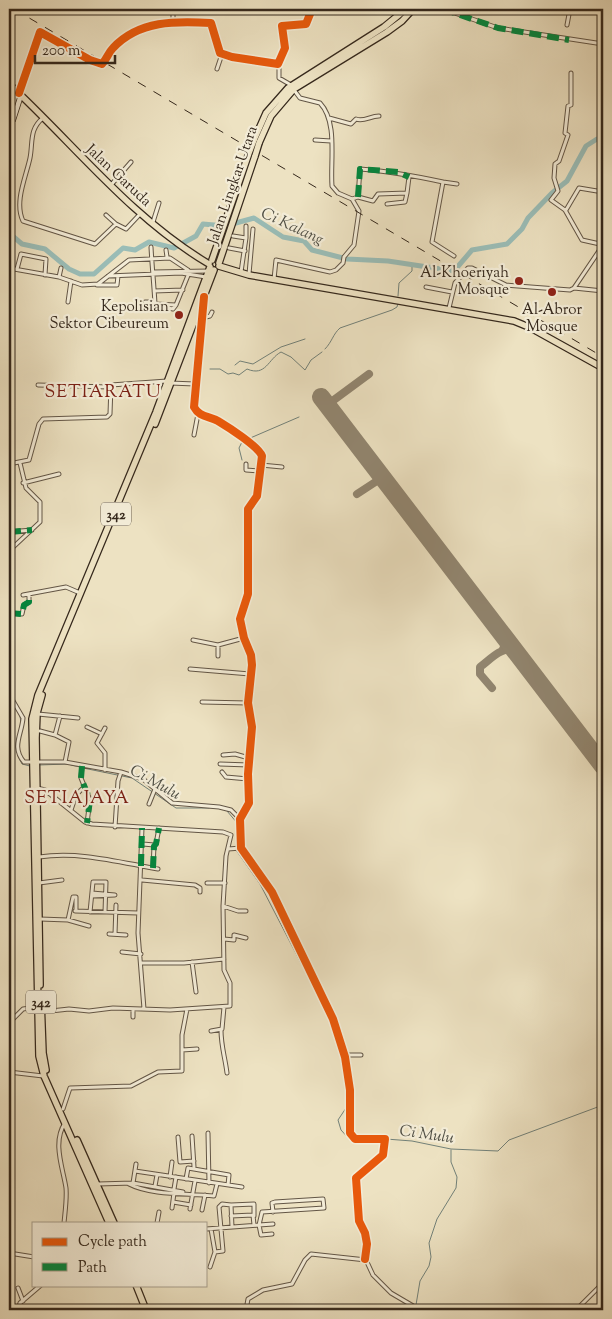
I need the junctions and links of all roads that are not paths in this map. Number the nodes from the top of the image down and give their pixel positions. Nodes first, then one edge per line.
1 (173, 9) edge
2 (312, 9) edge
3 (406, 9) edge
4 (413, 9) edge
5 (443, 9) edge
6 (570, 9) edge
7 (173, 21) junction
8 (568, 25) dead end
9 (386, 30) junction
10 (603, 44) edge
11 (222, 54) junction
12 (279, 64) junction
13 (217, 69) dead end
14 (571, 72) dead end
15 (9, 84) edge
16 (292, 87) junction
17 (20, 94) junction
18 (379, 116) dead end
19 (43, 118) junction
20 (329, 118) junction
21 (9, 124) edge
22 (315, 140) dead end
23 (331, 141) junction
24 (131, 162) dead end
25 (409, 177) junction
26 (443, 182) junction
27 (457, 184) dead end
28 (111, 185) junction
29 (603, 192) edge
30 (407, 193) junction
31 (358, 197) junction
32 (352, 199) junction
33 (160, 203) dead end
34 (387, 204) dead end
35 (565, 210) junction
36 (141, 212) junction
37 (106, 215) dead end
38 (153, 222) junction
39 (116, 224) junction
40 (246, 226) dead end
41 (253, 229) dead end
42 (229, 233) junction
43 (246, 238) junction
44 (602, 246) edge
45 (151, 247) dead end
46 (229, 248) dead end
47 (166, 250) dead end
48 (245, 251) junction
49 (454, 256) dead end
50 (167, 257) junction
51 (152, 258) junction
52 (180, 265) junction
53 (60, 268) dead end
54 (212, 269) junction
55 (181, 272) junction
56 (188, 272) junction
57 (241, 273) junction
58 (152, 274) junction
59 (45, 275) junction
60 (249, 275) junction
61 (108, 276) junction
62 (118, 276) junction
63 (59, 277) junction
64 (274, 279) junction
65 (71, 280) junction
66 (96, 284) junction
67 (79, 285) junction
68 (426, 287) dead end
69 (70, 288) junction
70 (574, 288) junction
71 (183, 290) junction
72 (154, 291) junction
73 (603, 291) edge
74 (452, 292) junction
75 (204, 297) junction
76 (68, 302) dead end
77 (145, 302) dead end
78 (155, 302) junction
79 (449, 308) junction
80 (212, 312) dead end
81 (202, 318) junction
82 (180, 353) junction
83 (603, 368) edge
84 (168, 382) junction
85 (195, 384) junction
86 (38, 385) dead end
87 (109, 387) junction
88 (158, 413) junction
89 (198, 414) junction
90 (9, 433) edge
91 (194, 435) dead end
92 (9, 447) edge
93 (20, 463) junction
94 (9, 464) edge
95 (246, 464) dead end
96 (261, 465) junction
97 (282, 467) dead end
98 (260, 471) junction
99 (59, 474) dead end
100 (23, 483) junction
101 (32, 530) junction
102 (9, 532) edge
103 (9, 551) edge
104 (29, 594) junction
105 (81, 594) junction
106 (23, 595) dead end
107 (79, 601) junction
108 (9, 613) edge
109 (244, 638) junction
110 (192, 640) dead end
111 (218, 645) junction
112 (218, 656) dead end
113 (190, 669) dead end
114 (250, 674) junction
115 (9, 694) edge
116 (202, 702) dead end
117 (248, 703) junction
118 (37, 714) junction
119 (60, 716) junction
120 (78, 718) dead end
121 (87, 727) dead end
122 (105, 728) dead end
123 (40, 731) dead end
124 (102, 734) junction
125 (55, 735) junction
126 (34, 746) junction
127 (223, 755) dead end
128 (249, 758) junction
129 (65, 762) junction
130 (34, 764) junction
131 (220, 764) dead end
132 (249, 765) junction
133 (81, 767) junction
134 (107, 770) junction
135 (222, 772) dead end
136 (120, 775) junction
137 (248, 779) junction
138 (37, 788) junction
139 (82, 789) dead end
140 (153, 791) junction
141 (149, 804) dead end
142 (71, 810) junction
143 (240, 820) junction
144 (87, 823) junction
145 (115, 827) junction
146 (142, 828) junction
147 (159, 828) junction
148 (143, 844) junction
149 (154, 845) junction
150 (239, 848) junction
151 (230, 849) junction
152 (38, 857) junction
153 (141, 866) junction
154 (152, 868) junction
155 (158, 869) dead end
156 (62, 880) dead end
157 (142, 880) junction
158 (225, 882) junction
159 (39, 883) junction
160 (207, 883) dead end
161 (200, 892) dead end
162 (92, 895) junction
163 (106, 896) junction
164 (116, 905) dead end
165 (223, 906) junction
166 (246, 911) dead end
167 (90, 912) junction
168 (106, 912) junction
169 (116, 913) junction
170 (138, 913) junction
171 (40, 919) junction
172 (68, 920) junction
173 (89, 926) dead end
174 (109, 934) dead end
175 (115, 934) junction
176 (126, 935) dead end
177 (246, 938) dead end
178 (224, 939) junction
179 (122, 952) dead end
180 (141, 954) junction
181 (224, 959) junction
182 (192, 962) junction
183 (142, 963) junction
184 (196, 992) dead end
185 (224, 1007) junction
186 (144, 1009) junction
187 (187, 1009) junction
188 (39, 1010) junction
189 (133, 1010) junction
190 (133, 1017) dead end
191 (9, 1021) edge
192 (221, 1030) junction
193 (211, 1031) dead end
194 (40, 1032) junction
195 (197, 1049) dead end
196 (182, 1050) junction
197 (361, 1054) dead end
198 (345, 1055) junction
199 (9, 1072) edge
200 (227, 1073) dead end
201 (44, 1076) junction
202 (63, 1109) junction
203 (65, 1123) junction
204 (208, 1133) dead end
205 (192, 1136) dead end
206 (178, 1137) dead end
207 (194, 1161) junction
208 (172, 1162) dead end
209 (136, 1164) dead end
210 (194, 1168) junction
211 (209, 1170) junction
212 (135, 1171) junction
213 (157, 1175) junction
214 (170, 1177) junction
215 (176, 1178) junction
216 (186, 1179) junction
217 (195, 1181) junction
218 (209, 1183) junction
219 (97, 1184) junction
220 (108, 1184) junction
221 (131, 1184) junction
222 (217, 1184) junction
223 (228, 1185) junction
224 (155, 1186) junction
225 (242, 1187) dead end
226 (174, 1191) junction
227 (193, 1192) junction
228 (102, 1194) junction
229 (205, 1195) junction
230 (173, 1202) junction
231 (191, 1205) junction
232 (231, 1205) junction
233 (172, 1208) dead end
234 (190, 1209) dead end
235 (202, 1210) dead end
236 (159, 1212) dead end
237 (273, 1212) junction
238 (231, 1216) junction
239 (254, 1216) junction
240 (64, 1222) edge
241 (108, 1222) edge
242 (114, 1222) edge
243 (157, 1222) edge
244 (272, 1224) dead end
245 (254, 1225) junction
246 (259, 1225) junction
247 (232, 1227) junction
248 (222, 1228) junction
249 (211, 1229) junction
250 (208, 1230) edge
251 (272, 1234) dead end
252 (208, 1242) edge
253 (213, 1242) junction
254 (603, 1248) edge
255 (215, 1252) junction
256 (9, 1253) edge
257 (603, 1256) edge
258 (32, 1257) edge
259 (365, 1259) junction
260 (210, 1267) dead end
261 (603, 1283) edge
262 (40, 1286) edge
263 (136, 1286) edge
264 (140, 1286) edge
265 (18, 1288) dead end
266 (22, 1301) junction
267 (18, 1310) edge
268 (146, 1310) edge
269 (150, 1310) edge
270 (246, 1310) edge
271 (420, 1310) edge
272 (566, 1310) edge
273 (597, 1310) edge
274 (603, 1310) edge

1 - 7 street
2 - 12 street
3 - 9 main road, Jalan Lingkar Utara
4 - 9 main road, Jalan Lingkar Utara
5 - 10 street
6 - 8 street
7 - 11 street
7 - 17 street
9 - 16 main road, Jalan Lingkar Utara
11 - 12 street
11 - 13 street
12 - 16 street
14 - 35 street
15 - 17 main road, Jalan Garuda
16 - 20 street
16 - 42 main road, Jalan Lingkar Utara, bridge
17 - 19 main road, Jalan Garuda
17 - 21 main road
18 - 20 street
19 - 28 main road, Jalan Garuda
19 - 39 street
20 - 23 street
22 - 23 street
23 - 32 street
24 - 28 street
25 - 26 street
25 - 30 street
25 - 31 street
26 - 27 street
26 - 49 street
28 - 36 main road, Jalan Garuda
29 - 35 street
30 - 31 street
30 - 34 street
31 - 32 street
32 - 64 street
33 - 38 street
35 - 44 street
36 - 38 main road, Jalan Garuda
36 - 39 street
37 - 39 street
38 - 54 main road, Jalan Garuda
40 - 43 street
41 - 60 street
42 - 43 street
42 - 54 main road, Jalan Lingkar Utara
43 - 48 street
44 - 70 street
45 - 51 street
46 - 48 street
47 - 50 street
48 - 57 street
50 - 51 street
50 - 52 street
51 - 58 street
51 - 61 street
52 - 55 street
52 - 56 street
53 - 63 street
54 - 56 street
54 - 57 main road, Jalan Garuda
54 - 75 main road, 342
54 - 82 main road, 342
55 - 56 street
55 - 58 street
56 - 71 street
57 - 60 main road, Jalan Garuda
58 - 62 street
58 - 72 street
59 - 59 street
59 - 63 street
60 - 64 main road, Jalan Garuda
61 - 62 street
61 - 66 street
62 - 66 street
63 - 65 street
64 - 79 main road, Jalan Garuda
65 - 67 street
65 - 69 street
66 - 67 street
67 - 69 street
68 - 74 street
69 - 76 street
70 - 73 street
70 - 74 street
71 - 72 street
71 - 78 street
72 - 78 street
74 - 79 street
75 - 81 street
75 - 82 main road, 342
77 - 78 street
79 - 83 main road, Jalan Garuda
80 - 81 street
81 - 85 street
82 - 84 main road, 342
84 - 85 street
84 - 87 street
84 - 88 main road, 342
85 - 89 street
86 - 87 street
87 - 93 street
88 - 105 main road, 342
88 - 107 main road, 342
89 - 91 street
89 - 96 street
90 - 92 street
93 - 94 street
93 - 100 street
95 - 98 street
96 - 97 street
96 - 98 street
98 - 109 street
99 - 100 street
100 - 101 street
101 - 102 street
101 - 103 street
104 - 105 street
104 - 106 street
104 - 108 street
105 - 107 main road, 342
107 - 118 main road, 342
107 - 126 main road, 342
109 - 111 street
109 - 114 street
110 - 111 street
111 - 112 street
113 - 114 street
114 - 117 street
115 - 130 street
116 - 117 street
117 - 128 street
118 - 119 street
118 - 126 main road, 342
119 - 120 street
119 - 125 street
121 - 124 street
122 - 124 street
123 - 125 street
124 - 134 street
125 - 129 street
126 - 130 main road, 342
127 - 128 street
128 - 132 street
129 - 130 street
129 - 133 street
130 - 138 main road, 342
130 - 188 main road, 342
131 - 132 street
132 - 137 street
133 - 134 street
133 - 144 street
134 - 136 street
135 - 137 street
136 - 140 street
136 - 145 street
137 - 143 street
138 - 142 street
138 - 152 main road, 342
139 - 142 street
140 - 141 street
140 - 143 street
142 - 144 street
143 - 150 street
144 - 145 street
145 - 146 street
146 - 147 street
146 - 148 street
147 - 149 street
147 - 151 street
148 - 149 street
148 - 153 street
149 - 154 street
150 - 151 street
150 - 198 street
151 - 158 street
152 - 153 street
152 - 159 main road, 342
153 - 154 street
153 - 157 street
154 - 155 street
156 - 159 street
157 - 161 street
157 - 170 street
158 - 160 street
158 - 165 street
159 - 171 main road, 342
162 - 163 street
162 - 163 street
162 - 167 street
163 - 168 street
164 - 169 street
165 - 166 street
165 - 178 street
167 - 168 street
167 - 172 street
168 - 169 street
169 - 170 street
169 - 175 street
170 - 180 street
171 - 172 street
171 - 188 main road, 342
172 - 173 street
174 - 175 street
175 - 176 street
177 - 178 street
178 - 181 street
179 - 180 street
180 - 183 street
181 - 182 street
181 - 185 street
182 - 183 street
182 - 184 street
183 - 186 street
185 - 187 street
185 - 192 street
186 - 187 street
186 - 189 street
187 - 196 street
188 - 189 street
188 - 191 street
188 - 194 main road, 342
189 - 190 street
192 - 193 street
192 - 200 street
194 - 201 main road, 342
194 - 202 main road, 342
195 - 196 street
196 - 202 street
197 - 198 street
198 - 259 street
199 - 201 street
201 - 203 main road, 342
202 - 219 main road, 342
203 - 240 street
203 - 241 main road, 342
204 - 211 street
205 - 207 street
206 - 207 street
207 - 210 street
208 - 214 street
209 - 212 street
210 - 211 street
210 - 216 street
211 - 218 street
211 - 223 street
212 - 213 street
212 - 221 street
213 - 214 street
213 - 224 street
214 - 215 street
215 - 216 street
215 - 226 street
216 - 217 street
217 - 218 street
217 - 227 street
218 - 222 street
219 - 220 street
219 - 228 main road, 342
220 - 221 street
220 - 228 street
221 - 224 street
221 - 226 street
222 - 223 street
222 - 229 street
223 - 225 street
224 - 226 street
226 - 227 street
226 - 230 street
227 - 229 street
227 - 231 street
228 - 242 main road, 342
229 - 235 street
230 - 231 street
230 - 233 street
231 - 234 street
232 - 238 street
232 - 239 street
232 - 248 street
236 - 243 street
237 - 237 street
237 - 246 street
238 - 239 street
238 - 247 street
239 - 245 street
244 - 246 street
245 - 246 street
245 - 247 street
246 - 251 street
247 - 248 street
248 - 249 street
248 - 255 street
249 - 250 street
249 - 253 street
252 - 253 street
253 - 255 street
254 - 257 street
255 - 260 street
256 - 258 street
259 - 270 street
259 - 271 street
261 - 272 street
262 - 266 street
263 - 268 main road
264 - 269 main road
265 - 266 street
266 - 267 street
273 - 274 street

